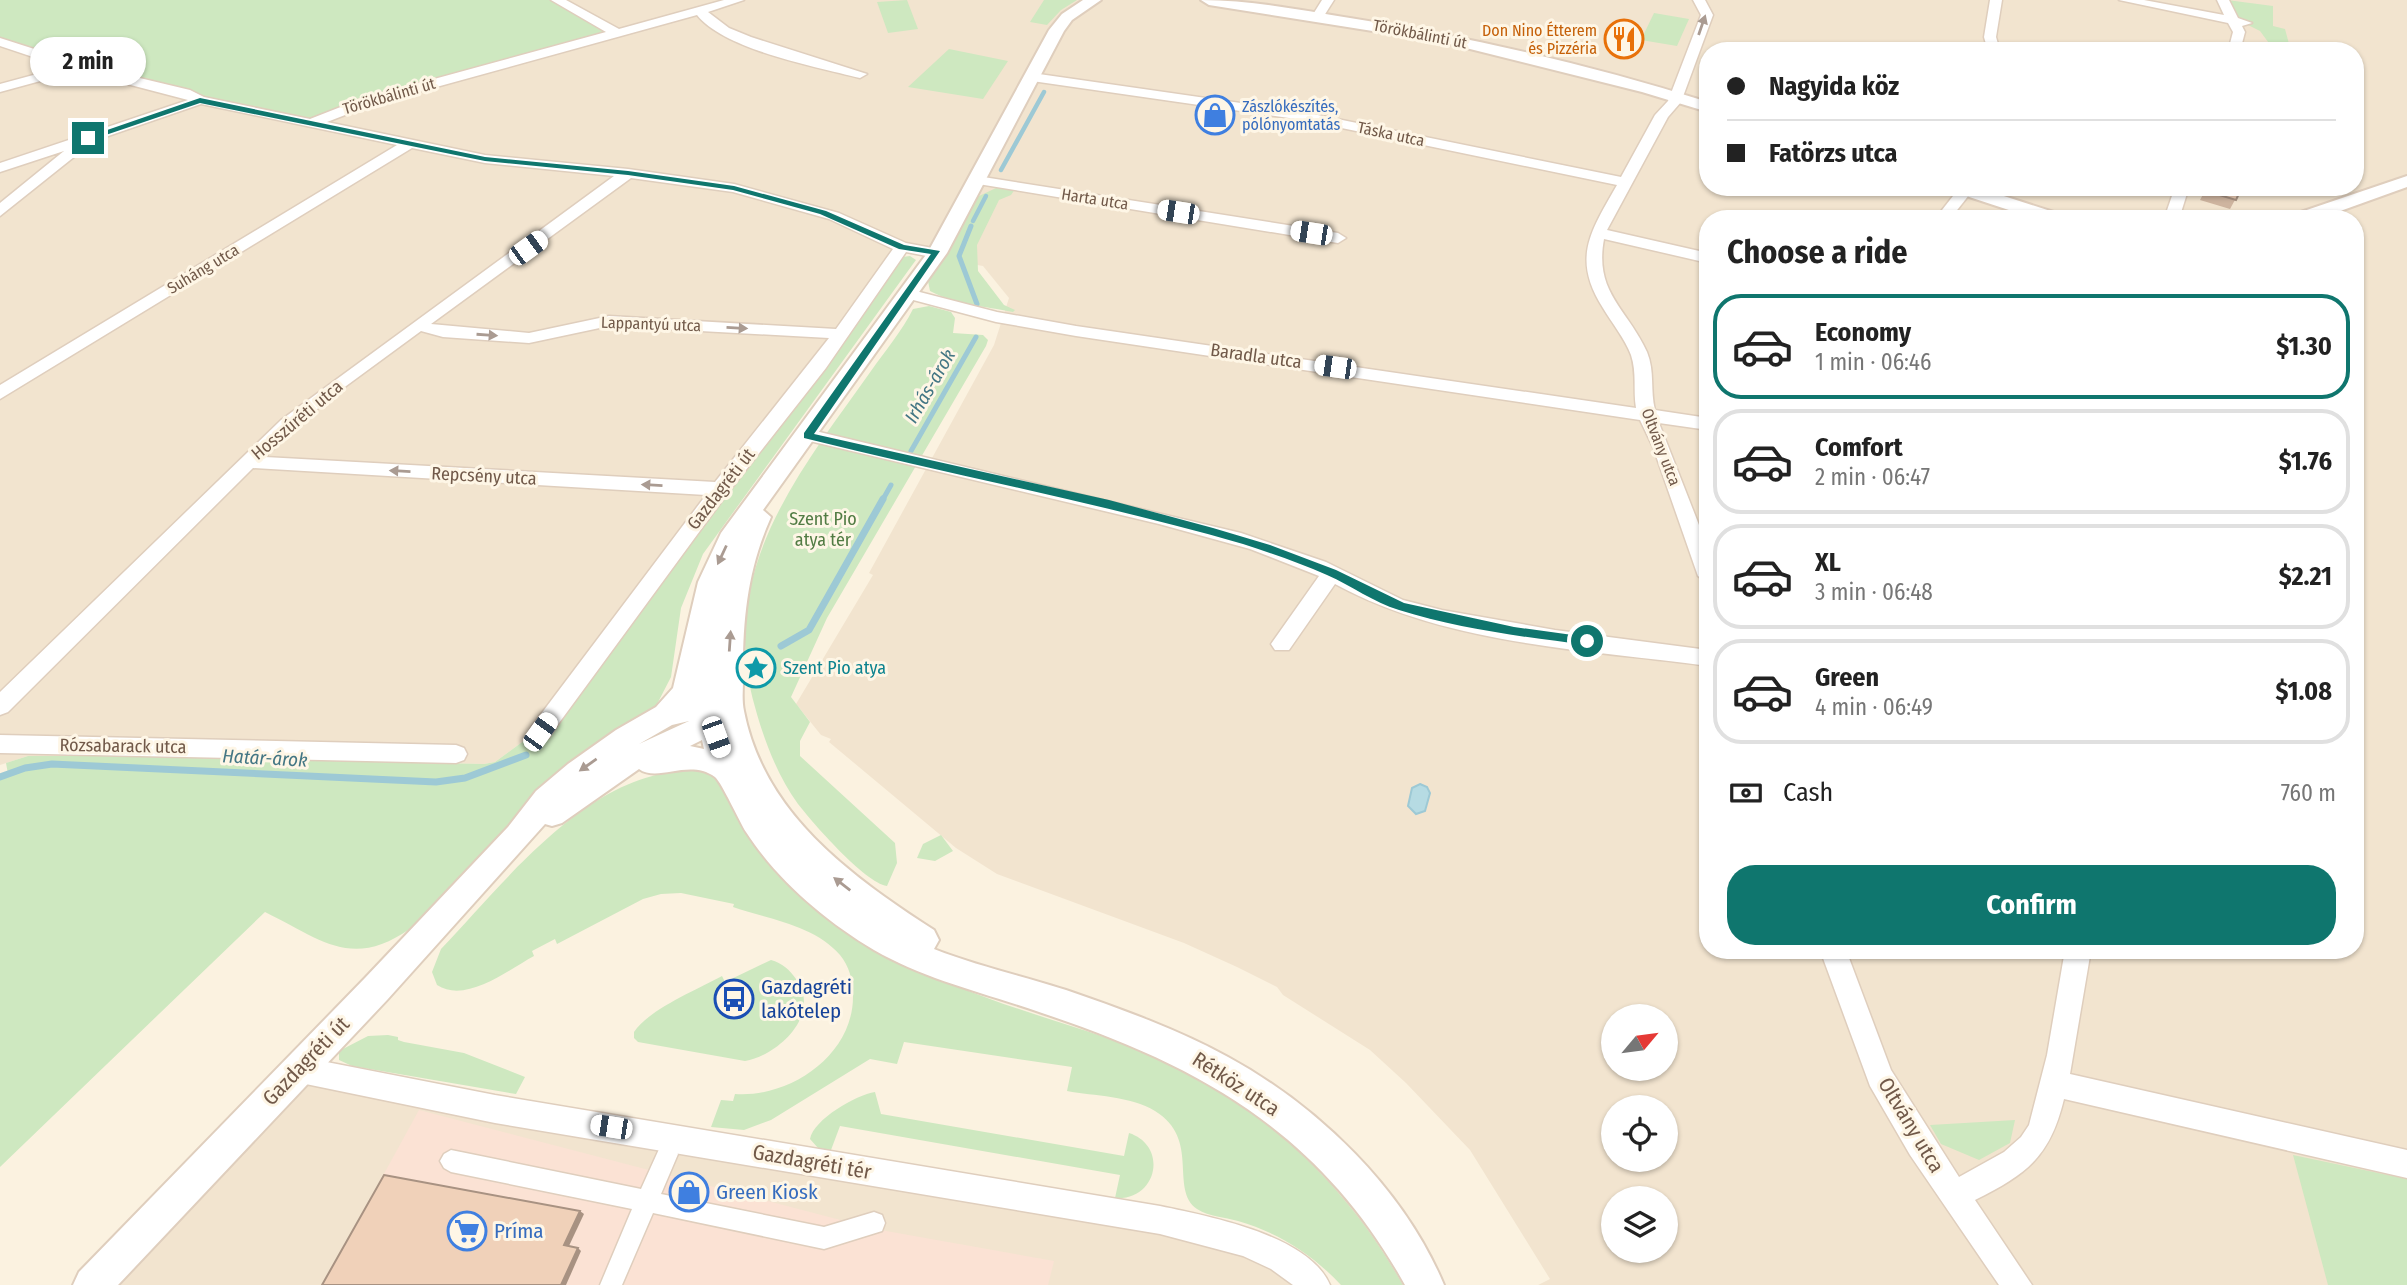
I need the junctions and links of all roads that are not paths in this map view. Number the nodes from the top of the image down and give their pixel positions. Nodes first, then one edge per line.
1 (556, 0) edge
2 (738, 0) edge
3 (1093, 0) edge
4 (1209, 0) edge
5 (1328, 0) edge
6 (1699, 0) edge
7 (1996, 0) edge
8 (2124, 0) edge
9 (2223, 0) edge
10 (700, 10) junction
11 (1318, 16) junction
12 (2240, 22) junction
13 (617, 33) junction
14 (0, 42) edge
15 (1991, 42) edge
16 (2236, 42) edge
17 (77, 67) junction
18 (860, 74) dead end
19 (1032, 77) junction
20 (0, 88) edge
21 (1675, 97) junction
22 (200, 100) junction
23 (1699, 104) edge
24 (309, 124) junction
25 (88, 138) junction
26 (407, 145) junction
27 (0, 168) edge
28 (628, 173) junction
29 (977, 180) junction
30 (2407, 181) edge
31 (1624, 182) junction
32 (1983, 196) edge
33 (2028, 210) edge
34 (2325, 210) edge
35 (0, 211) edge
36 (1598, 233) junction
37 (1338, 238) dead end
38 (902, 247) junction
39 (937, 253) junction
40 (1699, 256) edge
41 (908, 294) junction
42 (420, 326) junction
43 (842, 334) junction
44 (0, 393) edge
45 (1647, 416) junction
46 (1699, 423) edge
47 (807, 435) junction
48 (248, 462) junction
49 (776, 479) junction
50 (720, 489) junction
51 (1699, 551) edge
52 (1332, 573) junction
53 (706, 607) junction
54 (1282, 644) dead end
55 (1699, 657) edge
56 (0, 706) edge
57 (716, 713) junction
58 (666, 715) junction
59 (540, 732) dead end
60 (0, 744) edge
61 (456, 754) dead end
62 (728, 771) junction
63 (584, 791) junction
64 (518, 836) junction
65 (1836, 959) edge
66 (2076, 959) edge
67 (980, 977) junction
68 (296, 1069) junction
69 (2053, 1083) junction
70 (667, 1154) dead end
71 (451, 1161) dead end
72 (2407, 1164) edge
73 (1954, 1195) junction
74 (647, 1201) junction
75 (874, 1223) dead end
76 (92, 1285) edge
77 (611, 1285) edge
78 (1315, 1285) edge
79 (1425, 1285) edge
80 (2017, 1285) edge

1 - 13 street
2 - 10 street, Törökbálinti út
3 - 19 street, Gazdagréti út
4 - 11 street, Törökbálinti út
5 - 11 street
21 -> 6 street, Oltvány utca
7 - 15 street
8 - 12 street
9 - 12 street
10 - 13 street, Törökbálinti út
10 - 18 street
11 - 21 street, Törökbálinti út
12 - 16 street
13 - 24 street, Törökbálinti út
14 - 17 street
17 - 20 street
17 - 22 street
19 - 29 street, Gazdagréti út
19 - 31 street, Táska utca
21 - 23 street, Törökbálinti út
21 - 31 street, Oltvány utca
22 - 24 street
22 - 25 street
24 - 26 street
25 - 27 street
25 - 35 street
26 - 28 street
26 - 44 street, Suháng utca
28 - 38 street
28 - 42 street, Hosszúréti utca
29 - 37 street, Harta utca
29 - 39 street, Gazdagréti út
30 - 34 street
31 - 36 street, Oltvány utca
32 - 33 street
36 - 40 street
36 - 45 street, Oltvány utca
38 - 39 street
38 - 43 street, Gazdagréti út
39 - 41 street, Gazdagréti út
41 - 45 street, Baradla utca
41 - 47 street, Gazdagréti út
42 -> 43 street, Lappantyú utca
42 - 48 street, Hosszúréti utca
43 - 50 street, Gazdagréti út
45 - 46 street, Baradla utca
45 - 51 street, Oltvány utca
47 - 49 street, Gazdagréti út
47 - 52 street
50 -> 48 street, Repcsény utca
48 - 56 street, Hosszúréti utca
49 -> 53 street, Gazdagréti út
57 -> 49 street, Gazdagréti út
50 - 59 street, Gazdagréti út
52 - 54 street
52 - 55 street
53 - 57 street, Gazdagréti út
53 - 58 street, Gazdagréti út
57 - 58 street, Gazdagréti út
57 - 62 street, Rétköz utca
57 - 63 street, Gazdagréti út
67 -> 57 street, Rétköz utca
58 -> 64 street, Gazdagréti út
60 - 61 street, Rózsabarack utca
62 - 63 street
62 - 67 street, Rétköz utca
63 - 64 street, Gazdagréti út
64 - 68 street, Gazdagréti út
65 - 73 street, Oltvány utca
66 - 69 street
67 - 79 street, Rétköz utca
68 - 76 street, Gazdagréti út
68 - 78 street, Gazdagréti tér
69 - 72 street
69 - 73 street
70 - 74 street
71 - 74 street
73 - 80 street, Oltvány utca
74 - 75 street
74 - 77 street

